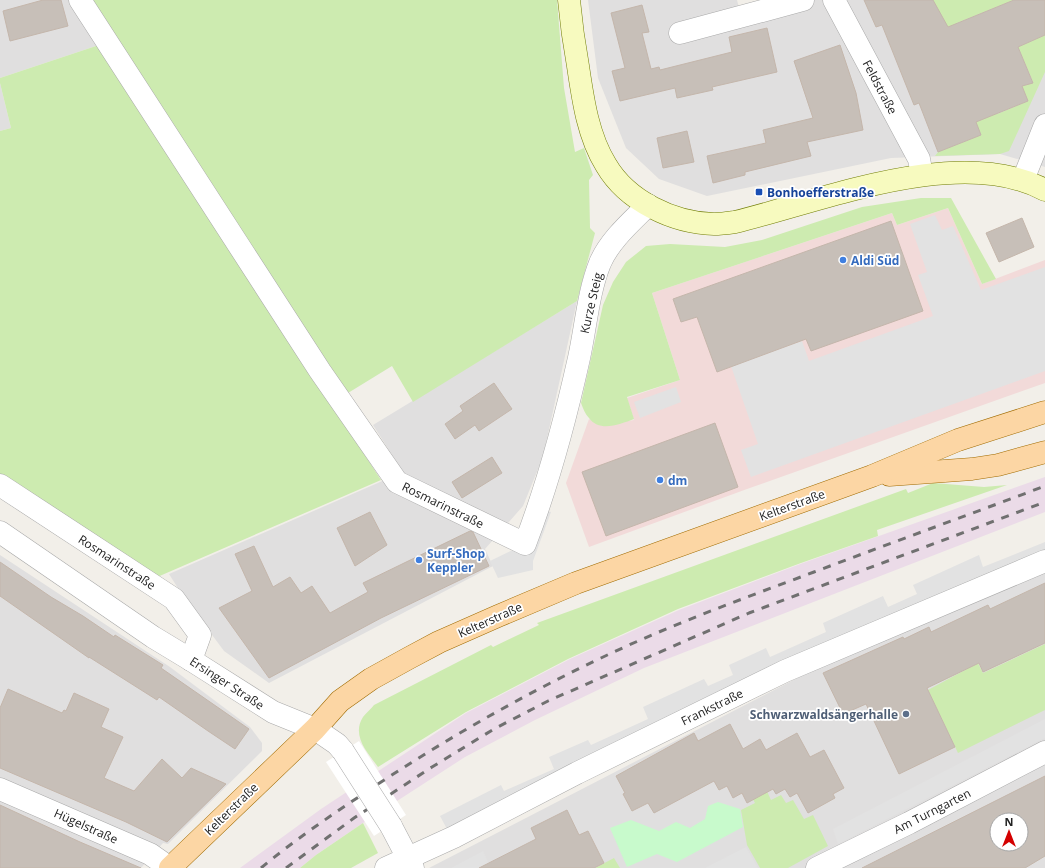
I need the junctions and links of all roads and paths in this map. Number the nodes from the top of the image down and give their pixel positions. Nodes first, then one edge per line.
1 (80, 0) edge
2 (569, 0) edge
3 (803, 0) edge
4 (834, 0) edge
5 (680, 33) dead end
6 (1045, 125) edge
7 (922, 175) junction
8 (1023, 180) junction
9 (1045, 190) edge
10 (648, 205) junction
11 (1045, 412) edge
12 (1045, 452) edge
13 (872, 476) junction
14 (0, 485) edge
15 (0, 532) edge
16 (524, 544) joint
17 (1045, 561) edge
18 (191, 660) junction
19 (315, 729) junction
20 (1045, 752) edge
21 (0, 789) edge
22 (410, 863) edge
23 (170, 868) edge
24 (386, 868) edge
25 (817, 868) edge

1 - 16 street, Rosmarinstraße
2 - 10 main road
3 - 5 street
4 - 7 street, Feldstraße
6 - 8 street
7 - 8 main road
7 - 10 main road
8 - 9 main road
10 - 16 street, Kurze Steig
11 - 13 main road, Kelterstraße
12 - 13 main road, Kelterstraße
13 - 19 main road, Kelterstraße
14 - 18 street, Rosmarinstraße
15 - 18 street, Ersinger Straße
17 - 22 street, Frankstraße
18 - 19 street, Ersinger Straße
19 - 22 street, Ersinger Straße, bridge
19 - 23 main road, Kelterstraße
20 - 25 street, Am Turngarten
21 - 23 street, Hügelstraße
22 - 24 street, Frankstraße

